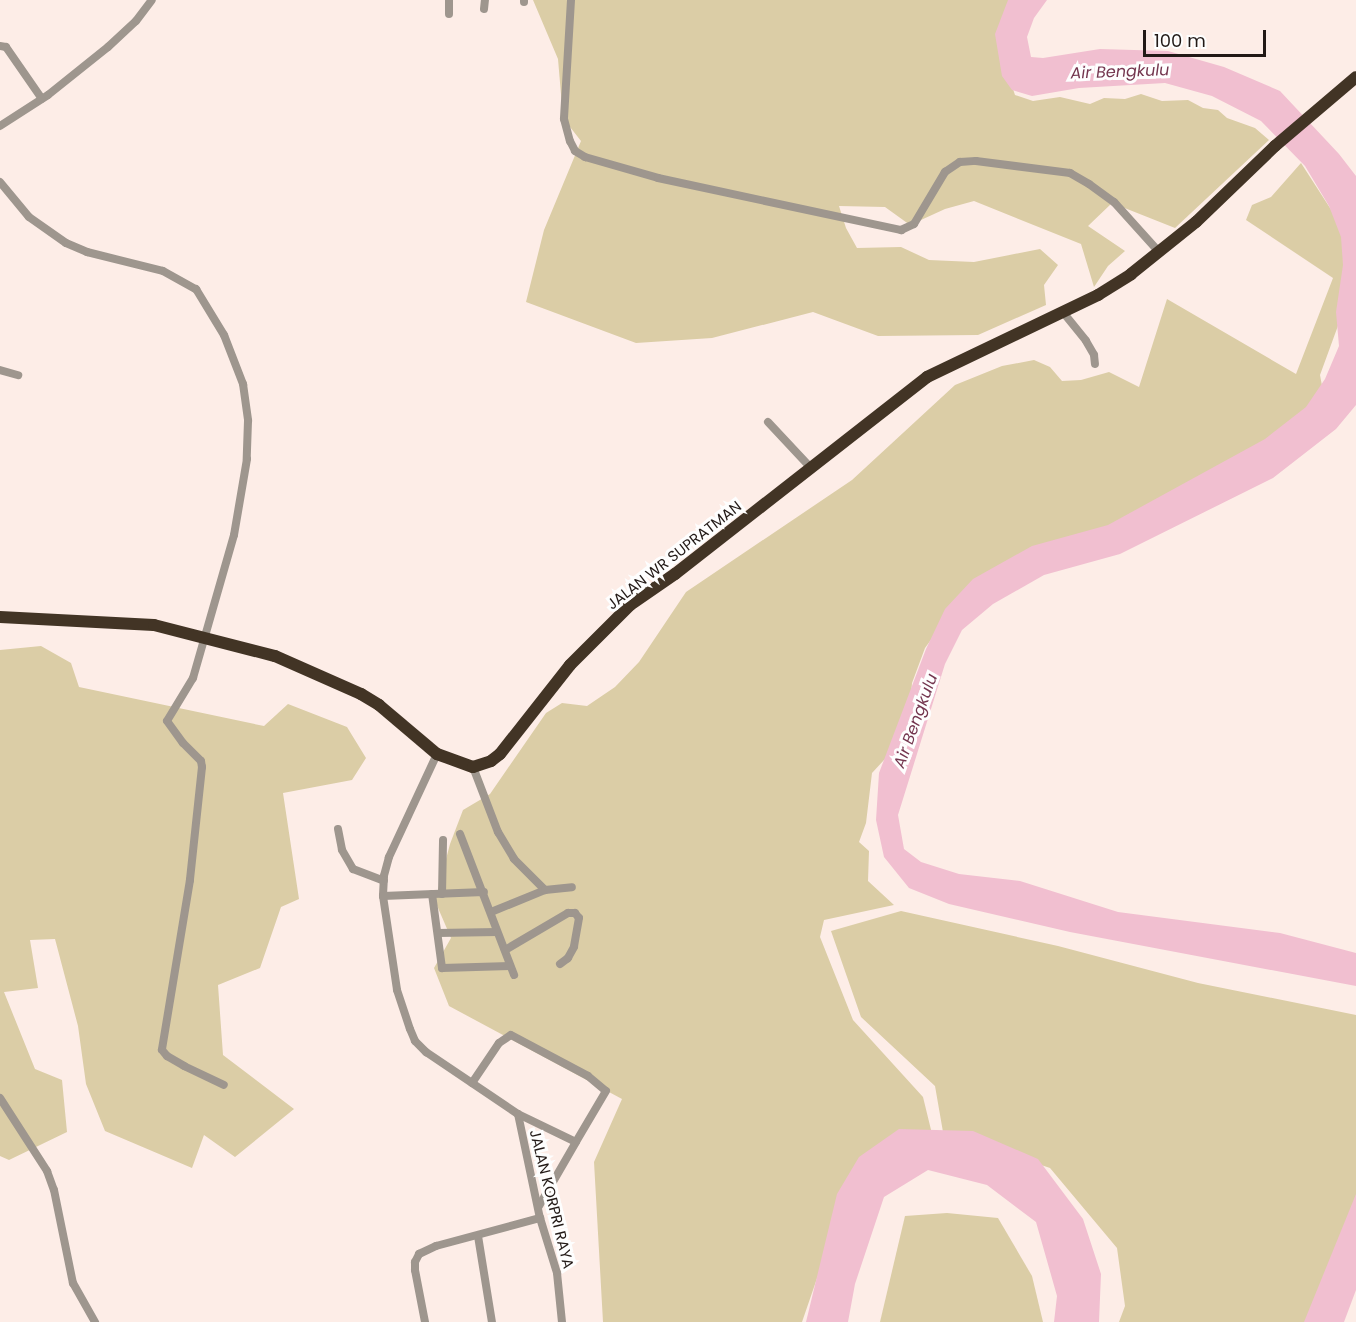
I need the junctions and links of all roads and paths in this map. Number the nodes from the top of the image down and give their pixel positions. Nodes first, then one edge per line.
1 (152, 0) edge
2 (449, 0) edge
3 (571, 0) edge
4 (449, 14) dead end
5 (0, 46) edge
6 (1356, 77) edge
7 (42, 99) junction
8 (3, 119) edge
9 (0, 126) edge
10 (0, 182) edge
11 (1159, 252) junction
12 (1062, 311) junction
13 (1095, 364) dead end
14 (0, 370) edge
15 (18, 375) dead end
16 (768, 422) dead end
17 (812, 469) junction
18 (0, 617) edge
19 (206, 638) junction
20 (437, 754) junction
21 (473, 767) junction
22 (338, 829) dead end
23 (460, 834) dead end
24 (443, 840) dead end
25 (384, 880) junction
26 (572, 887) dead end
27 (545, 890) junction
28 (484, 892) junction
29 (437, 894) junction
30 (383, 896) junction
31 (491, 912) junction
32 (497, 932) junction
33 (438, 933) junction
34 (505, 950) junction
35 (560, 964) dead end
36 (472, 1083) junction
37 (224, 1085) dead end
38 (0, 1098) edge
39 (518, 1114) junction
40 (576, 1142) junction
41 (538, 1206) junction
42 (540, 1218) junction
43 (478, 1236) junction
44 (95, 1322) edge
45 (425, 1322) edge
46 (492, 1322) edge
47 (562, 1322) edge

1 - 7 street
2 - 4 street
3 - 11 street
5 - 7 street
6 - 11 highway, JALAN WR SUPRATMAN
7 - 8 street
8 - 9 street
10 - 19 street
11 - 12 highway, JALAN WR SUPRATMAN
12 - 13 street
12 - 17 highway, JALAN WR SUPRATMAN
14 - 15 street
16 - 17 street
17 - 21 highway, JALAN WR SUPRATMAN
18 - 19 highway
19 - 20 highway
19 - 37 street
20 - 21 highway
20 - 25 street, JALAN KORPRI RAYA
21 - 27 street
22 - 25 street
23 - 28 street
24 - 29 street
25 - 30 street, JALAN KORPRI RAYA
26 - 27 street
27 - 31 street
28 - 29 street
28 - 31 street
29 - 30 street
29 - 33 street
30 - 36 street, JALAN KORPRI RAYA
31 - 32 street
32 - 33 street
32 - 34 street
33 - 34 street
34 - 35 street
36 - 39 street, JALAN KORPRI RAYA
36 - 40 street
38 - 44 street
39 - 40 street
39 - 41 street, JALAN KORPRI RAYA
40 - 41 street
41 - 42 street, JALAN KORPRI RAYA
42 - 43 street
42 - 47 street, JALAN KORPRI RAYA
43 - 45 street
43 - 46 street

